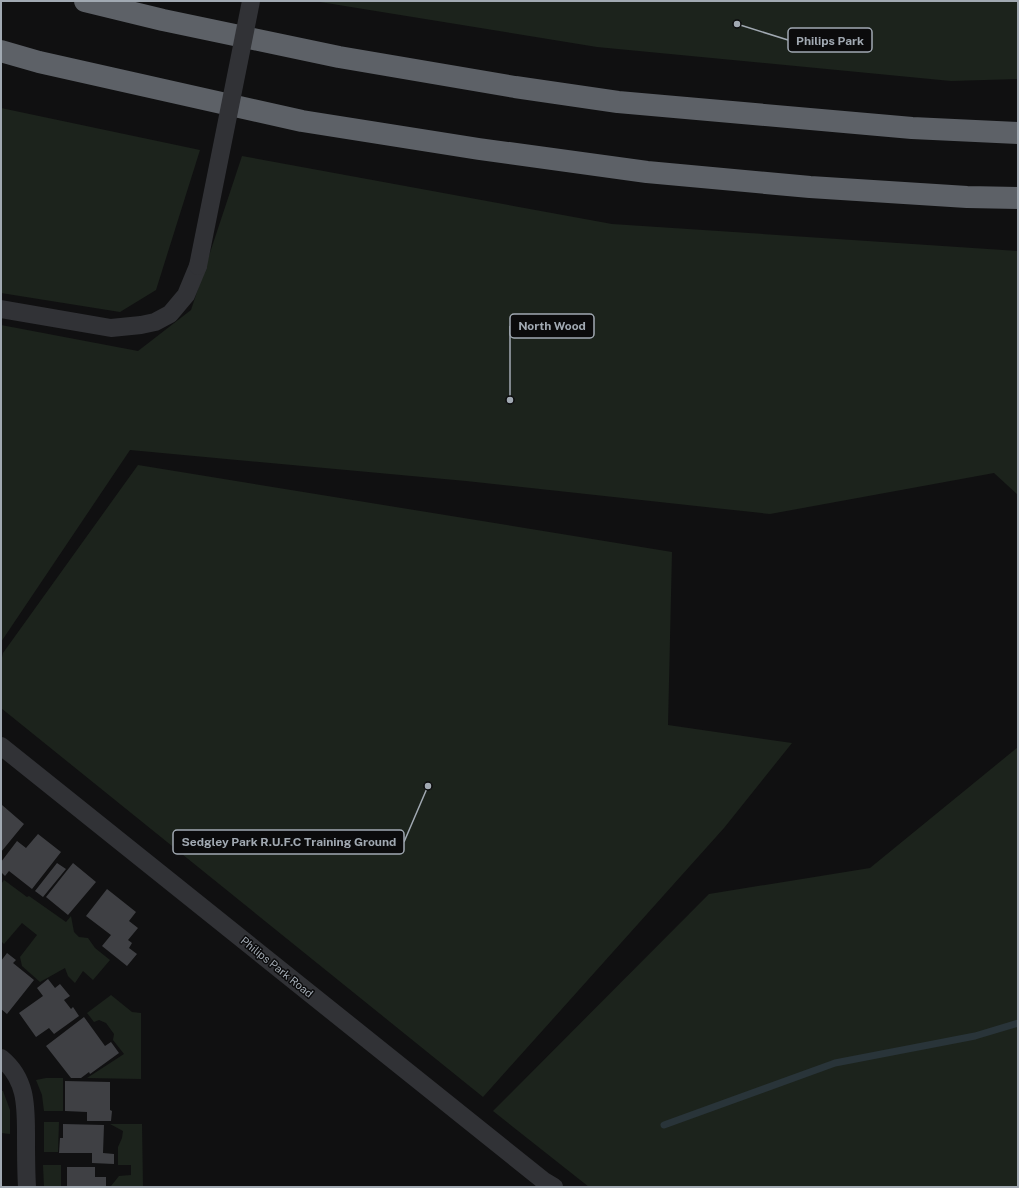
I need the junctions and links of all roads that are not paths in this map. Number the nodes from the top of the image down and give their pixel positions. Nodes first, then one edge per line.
1 (85, 1) edge
2 (251, 1) edge
3 (1, 51) edge
4 (1018, 133) edge
5 (1018, 198) edge
6 (1, 309) edge
7 (1, 746) edge
8 (1, 1058) edge
9 (27, 1187) edge
10 (554, 1187) edge

1 - 4 highway
2 - 6 street, bridge
3 - 5 highway
7 - 10 street, Philips Park Road
8 - 9 street

